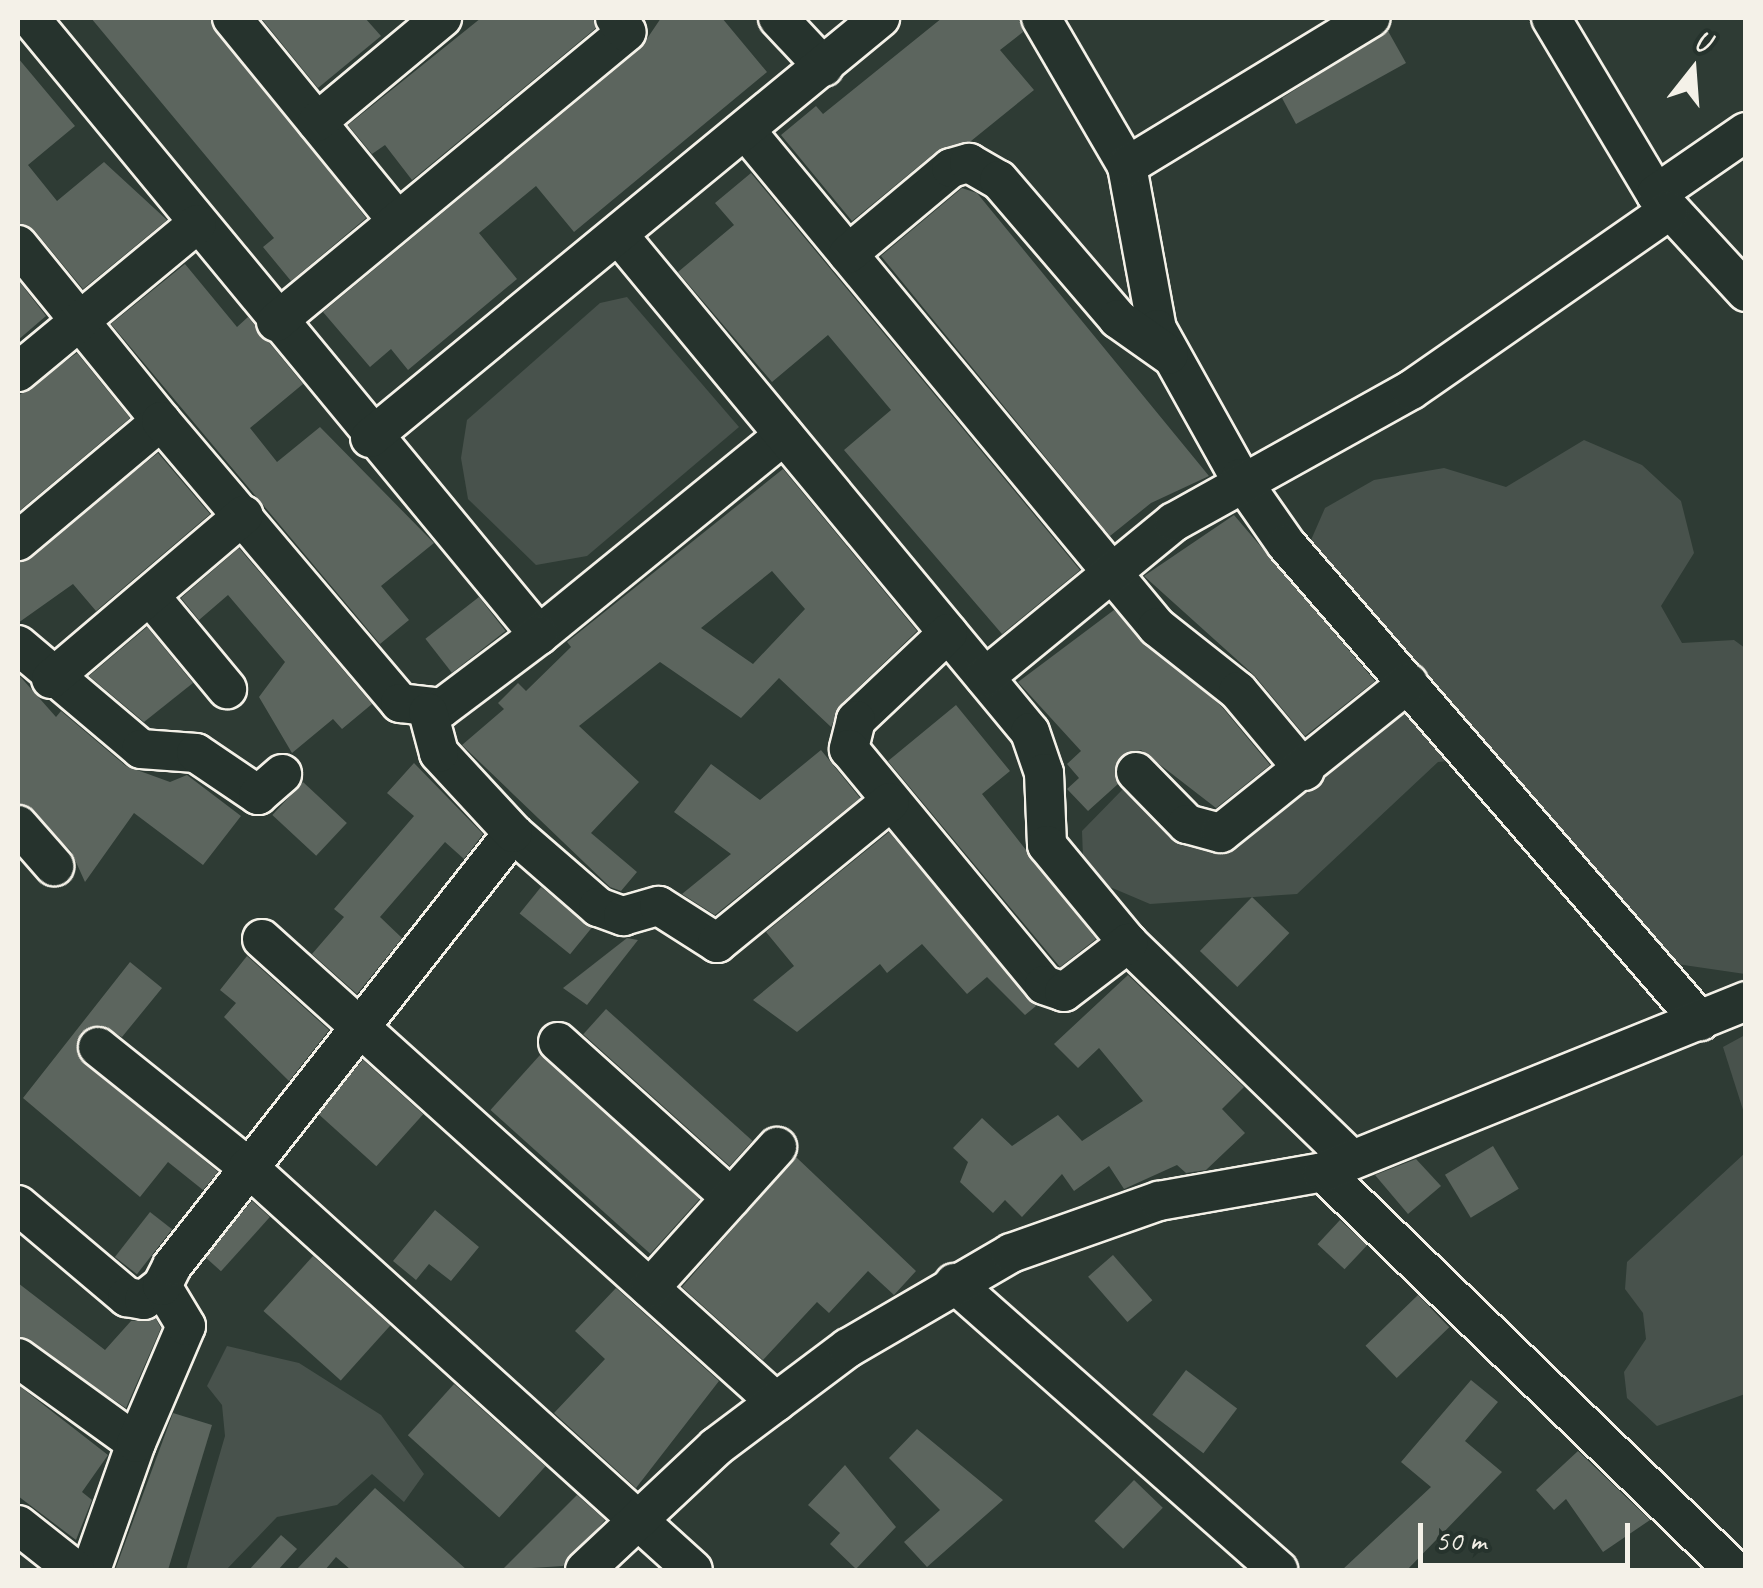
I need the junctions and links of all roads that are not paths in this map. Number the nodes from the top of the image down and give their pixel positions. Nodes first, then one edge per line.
1 (30, 18) edge
2 (232, 18) edge
3 (778, 18) edge
4 (880, 18) edge
5 (1042, 18) edge
6 (1370, 18) edge
7 (1551, 18) edge
8 (628, 22) edge
9 (419, 25) edge
10 (824, 67) junction
11 (317, 122) junction
12 (746, 132) junction
13 (1746, 132) edge
14 (1126, 166) junction
15 (1663, 202) junction
16 (396, 219) junction
17 (197, 224) junction
18 (620, 238) junction
19 (18, 245) edge
20 (848, 254) junction
21 (1746, 292) edge
22 (80, 320) junction
23 (276, 322) junction
24 (1169, 355) junction
25 (18, 372) edge
26 (161, 421) junction
27 (784, 435) junction
28 (370, 438) junction
29 (1240, 478) junction
30 (244, 516) junction
31 (18, 540) edge
32 (1108, 570) junction
33 (150, 596) junction
34 (948, 633) junction
35 (539, 635) junction
36 (18, 645) edge
37 (985, 678) junction
38 (51, 679) junction
39 (1408, 683) junction
40 (227, 689) dead end
41 (428, 712) junction
42 (1306, 771) junction
43 (1136, 772) dead end
44 (282, 774) dead end
45 (890, 802) junction
46 (512, 833) junction
47 (21, 837) edge
48 (54, 866) dead end
49 (262, 939) dead end
50 (1128, 943) junction
51 (1746, 1001) edge
52 (1700, 1020) junction
53 (360, 1026) junction
54 (558, 1042) dead end
55 (98, 1047) dead end
56 (777, 1147) dead end
57 (1337, 1165) junction
58 (248, 1167) junction
59 (731, 1198) junction
60 (18, 1205) edge
61 (954, 1284) junction
62 (162, 1286) junction
63 (650, 1288) junction
64 (18, 1358) edge
65 (776, 1402) junction
66 (136, 1443) junction
67 (641, 1517) junction
68 (18, 1524) edge
69 (75, 1570) edge
70 (91, 1570) edge
71 (585, 1570) edge
72 (693, 1570) edge
73 (1278, 1570) edge
74 (1734, 1570) edge

1 - 17 street
2 - 11 street
3 - 10 street
4 - 10 street
5 - 14 street
6 - 14 street
7 - 15 street
8 - 16 street
9 - 11 street
10 - 12 street
11 - 16 street
12 - 18 street
12 - 20 street
13 - 15 street
14 - 24 street
15 - 21 street
15 - 29 street
16 - 23 street
17 - 22 street
17 - 23 street
18 - 27 street
18 - 28 street
19 - 22 street
20 - 24 street
20 - 32 street
22 - 25 street
22 - 26 street
23 - 28 street
24 - 29 street
26 - 30 street
26 - 31 street
27 - 34 street
27 - 35 street
28 - 35 street
29 - 32 street
29 - 39 street
30 - 33 street
30 - 41 street
32 - 37 street
32 - 42 street
33 - 38 street
33 - 40 street
34 - 37 street
34 - 45 street
35 - 41 street
36 - 38 street
37 - 50 street
38 - 44 street
39 - 42 street
39 - 52 street
41 - 46 street
42 - 43 street
45 - 46 street
45 - 50 street
46 - 53 street
47 - 48 street
49 - 53 street
50 - 57 street
51 - 52 street
52 - 57 street
53 - 58 street
53 - 63 street
54 - 59 street
55 - 58 street
56 - 59 street
57 - 61 street
57 - 74 street
58 - 62 street
58 - 67 street
59 - 63 street
60 - 62 street
61 - 65 street
61 - 73 street
62 - 66 street
63 - 65 street
64 - 66 street
65 - 67 street
66 - 70 street
67 - 71 street
67 - 72 street
68 - 69 street

